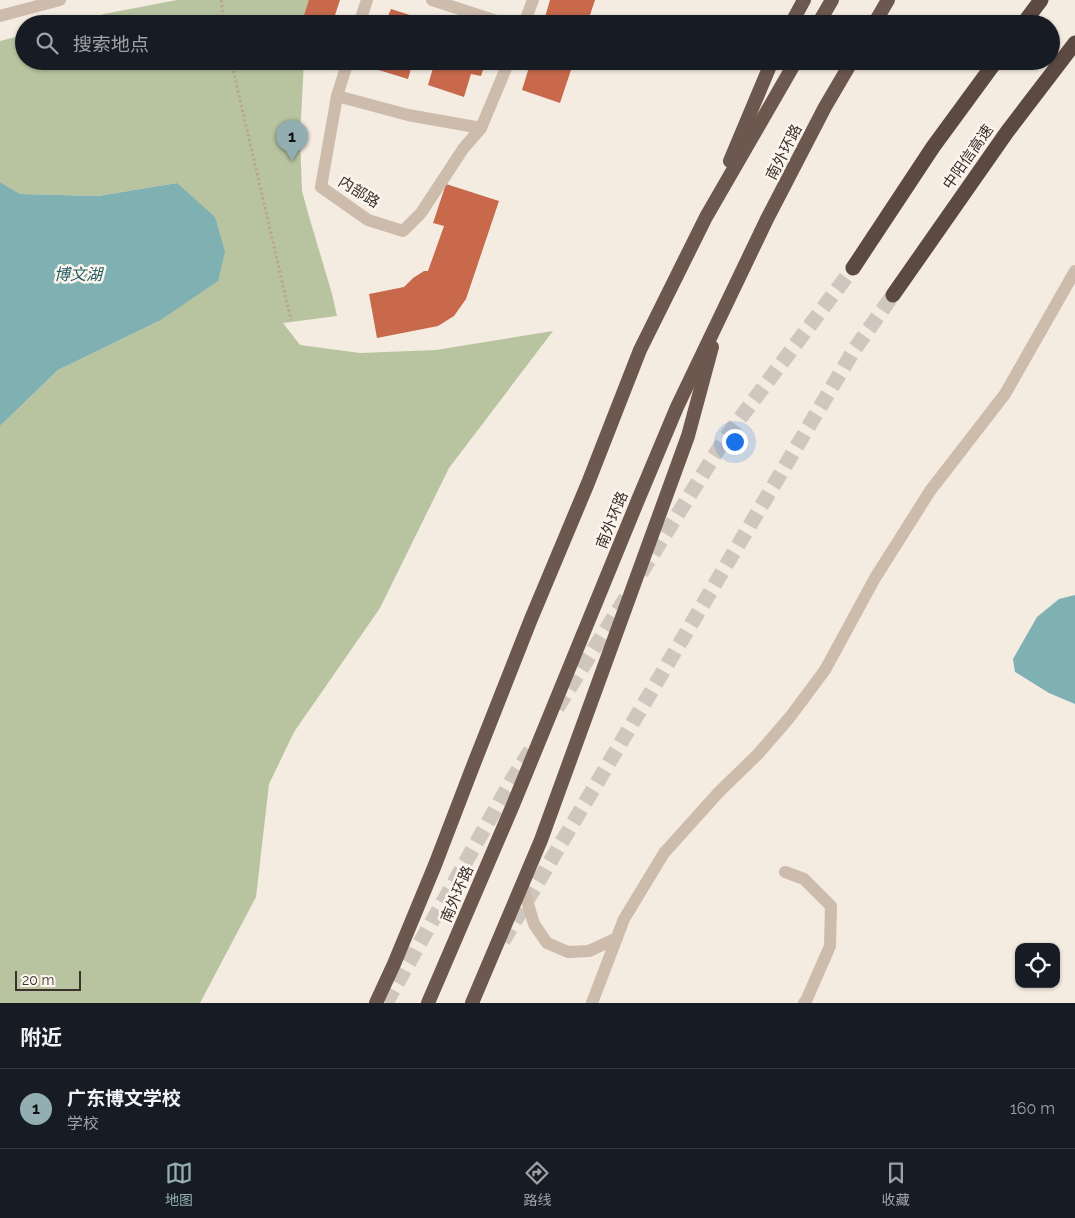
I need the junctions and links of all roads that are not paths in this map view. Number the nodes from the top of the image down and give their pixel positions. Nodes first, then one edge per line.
1 (60, 0) edge
2 (366, 0) edge
3 (432, 0) edge
4 (533, 0) edge
5 (804, 0) edge
6 (832, 0) edge
7 (888, 0) edge
8 (1040, 0) edge
9 (362, 15) edge
10 (478, 15) edge
11 (527, 15) edge
12 (796, 15) edge
13 (823, 15) edge
14 (879, 15) edge
15 (1029, 15) edge
16 (0, 16) edge
17 (1075, 43) edge
18 (1060, 63) edge
19 (345, 70) edge
20 (504, 70) edge
21 (768, 70) edge
22 (791, 70) edge
23 (847, 70) edge
24 (989, 70) edge
25 (1054, 70) edge
26 (337, 96) junction
27 (481, 128) junction
28 (706, 217) junction
29 (852, 268) tunnel mouth
30 (1075, 271) edge
31 (893, 295) tunnel mouth
32 (722, 311) junction
33 (785, 872) dead end
34 (522, 884) junction
35 (617, 938) junction
36 (376, 1003) edge
37 (428, 1003) edge
38 (472, 1003) edge
39 (592, 1003) edge
40 (804, 1003) edge

1 - 16 street
2 - 9 street
3 - 10 street
4 - 11 street
5 - 12 highway
6 - 13 highway
7 - 14 highway
8 - 15 highway
17 - 18 highway, 中阳信高速
19 - 26 street, 内部路
20 - 27 street, 内部路
21 - 28 highway
22 - 28 highway, 南外环路
23 - 32 highway, 南外环路
24 - 29 highway
25 - 31 highway, 中阳信高速
26 - 27 street
26 - 27 street, 内部路
28 - 36 highway, 南外环路
30 - 35 street
32 - 34 highway
32 - 37 highway, 南外环路
33 - 40 street
34 - 35 street
34 - 38 highway
35 - 39 street

